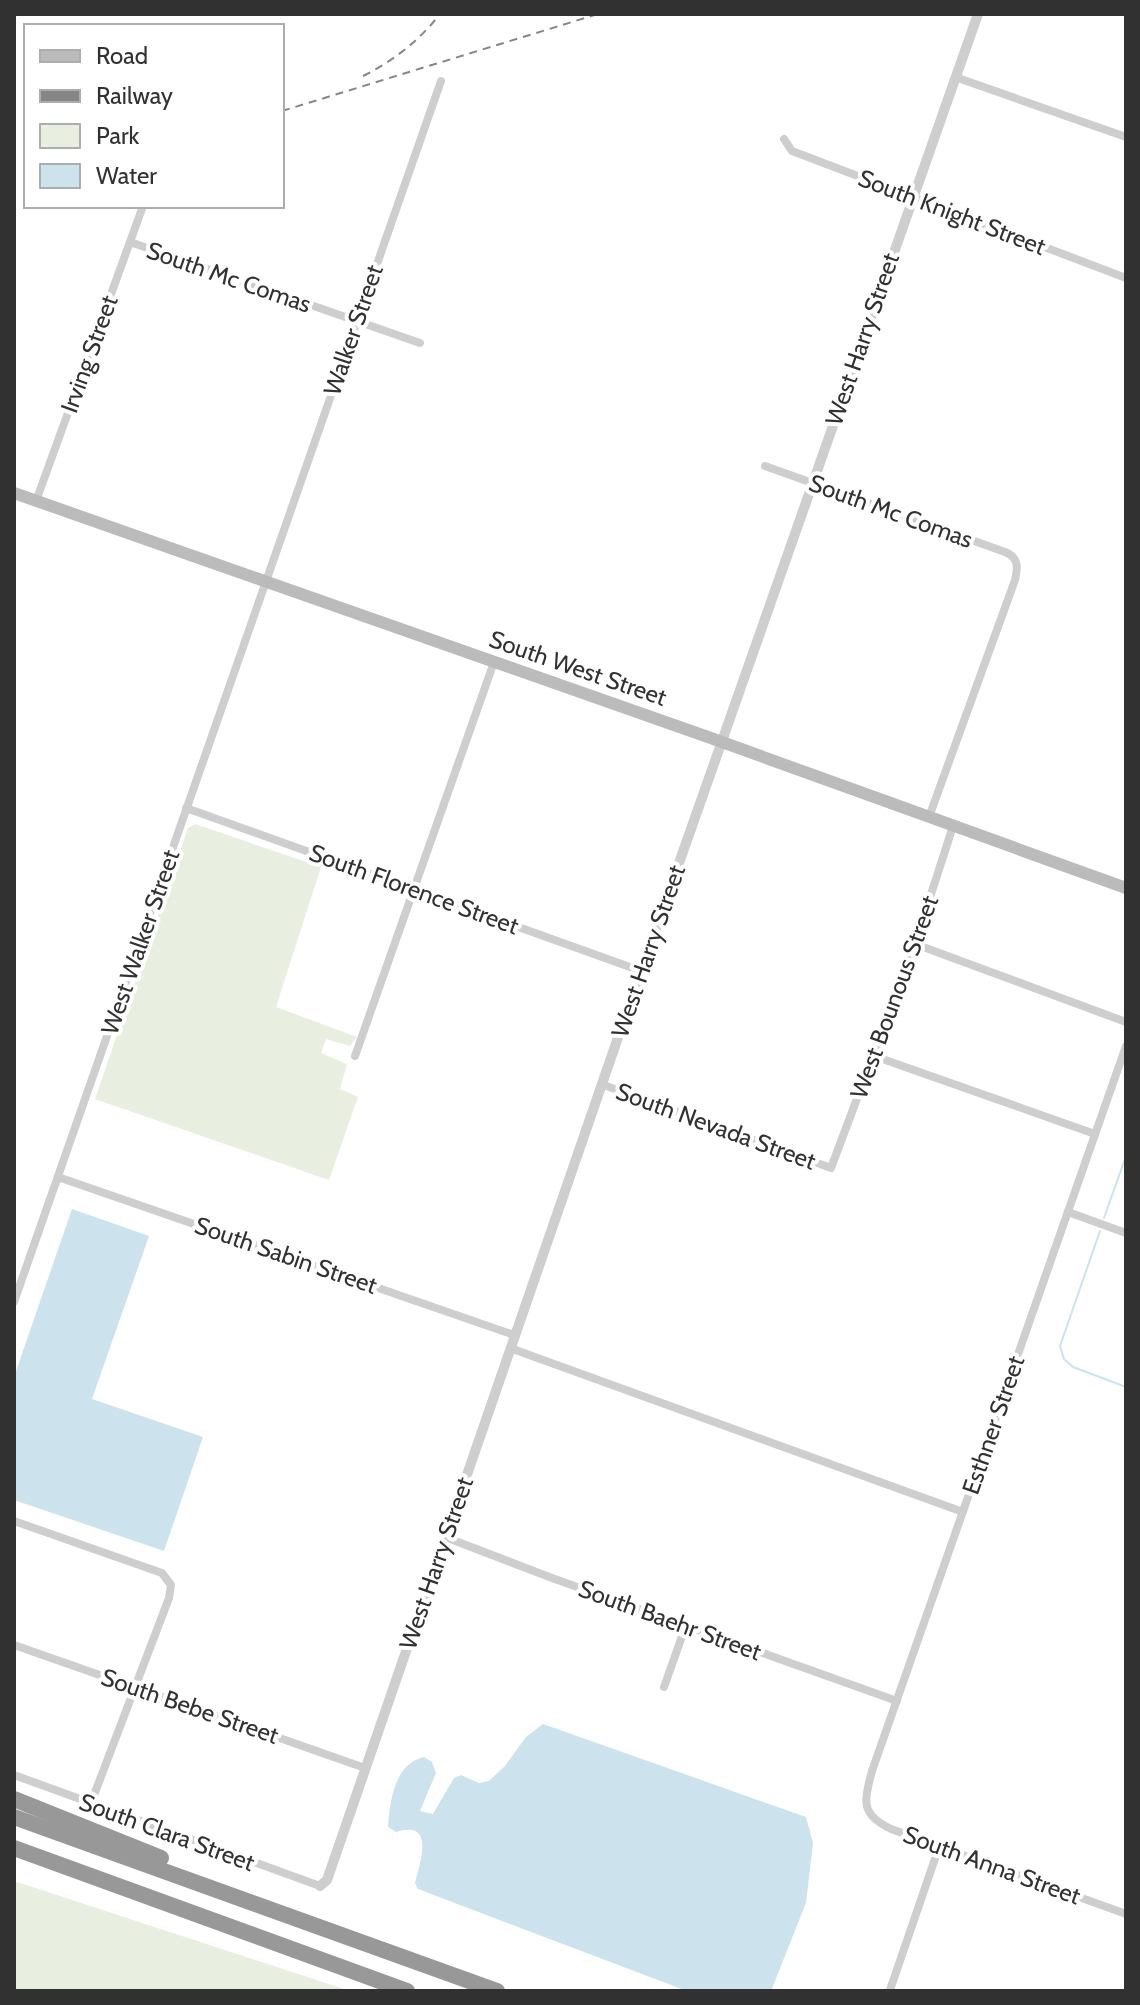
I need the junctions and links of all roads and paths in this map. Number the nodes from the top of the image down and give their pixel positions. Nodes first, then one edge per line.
1 (978, 14) edge
2 (955, 77) junction
3 (441, 81) dead end
4 (1126, 137) edge
5 (784, 139) dead end
6 (912, 197) junction
7 (142, 208) edge
8 (130, 242) junction
9 (1126, 278) edge
10 (356, 321) junction
11 (420, 343) dead end
12 (765, 466) dead end
13 (812, 483) junction
14 (14, 493) edge
15 (36, 501) junction
16 (265, 581) junction
17 (494, 662) junction
18 (722, 742) junction
19 (186, 808) junction
20 (929, 817) junction
21 (953, 826) junction
22 (1126, 888) edge
23 (414, 889) junction
24 (915, 944) junction
25 (641, 971) junction
26 (1126, 1022) edge
27 (1126, 1046) edge
28 (355, 1056) dead end
29 (874, 1056) junction
30 (601, 1084) junction
31 (1095, 1134) junction
32 (831, 1168) joint
33 (58, 1177) junction
34 (1068, 1212) junction
35 (1126, 1233) edge
36 (14, 1302) edge
37 (514, 1335) junction
38 (510, 1348) junction
39 (963, 1512) junction
40 (14, 1521) edge
41 (445, 1537) junction
42 (686, 1625) junction
43 (14, 1645) edge
44 (135, 1687) junction
45 (664, 1687) dead end
46 (897, 1701) junction
47 (365, 1768) junction
48 (14, 1775) edge
49 (14, 1799) edge
50 (91, 1803) junction
51 (867, 1805) joint
52 (14, 1817) edge
53 (939, 1847) junction
54 (14, 1848) edge
55 (320, 1886) joint
56 (271, 1909) junction
57 (1126, 1914) edge
58 (890, 1990) edge
59 (407, 1991) edge
60 (497, 1991) edge

1 - 2 street, West Harry Street
2 - 4 street
2 - 6 street, West Harry Street
3 - 10 street, Walker Street
5 - 6 street, South Knight Street
6 - 9 street, South Knight Street
6 - 13 street, West Harry Street
7 - 8 street, Irving Street
8 - 10 street, South Mc Comas
8 - 15 street, Irving Street
10 - 11 street, South Mc Comas
10 - 16 street, Walker Street
12 - 13 street, South Mc Comas
13 - 18 street, West Harry Street
13 - 20 street, South Mc Comas
14 - 15 main road, South West Street
15 - 16 main road, South West Street
16 - 17 main road, South West Street
16 - 19 street, West Walker Street
17 - 18 main road, South West Street
17 - 23 street
18 - 20 main road, South West Street
18 - 25 street, West Harry Street
19 - 23 street, South Florence Street
19 - 33 street, West Walker Street
20 - 21 main road, South West Street
21 - 22 main road, South West Street
21 - 24 street, West Bounous Street
23 - 25 street, South Florence Street
23 - 28 street
24 - 26 street
24 - 29 street, West Bounous Street
25 - 30 street, West Harry Street
27 - 31 street, Esthner Street
29 - 31 street
29 - 32 street, West Bounous Street
30 - 32 street, South Nevada Street
30 - 37 street, West Harry Street
31 - 34 street, Esthner Street
33 - 36 street, West Walker Street
33 - 37 street, South Sabin Street
34 - 35 street
34 - 39 street, Esthner Street
37 - 38 street, West Harry Street
38 - 39 street
38 - 41 street, West Harry Street
39 - 46 street, Esthner Street
40 - 44 street
41 - 42 street, South Baehr Street
41 - 47 street, West Harry Street
42 - 45 street
42 - 46 street, South Baehr Street
43 - 44 street, South Bebe Street
44 - 47 street, South Bebe Street
44 - 50 street
46 - 51 street, Esthner Street
47 - 55 street, West Harry Street
48 - 50 street, South Clara Street
49 - 56 highway
50 - 55 street, South Clara Street
51 - 53 street, South Anna Street
52 - 56 highway
53 - 57 street, South Anna Street
53 - 58 street
54 - 59 highway
56 - 60 highway

